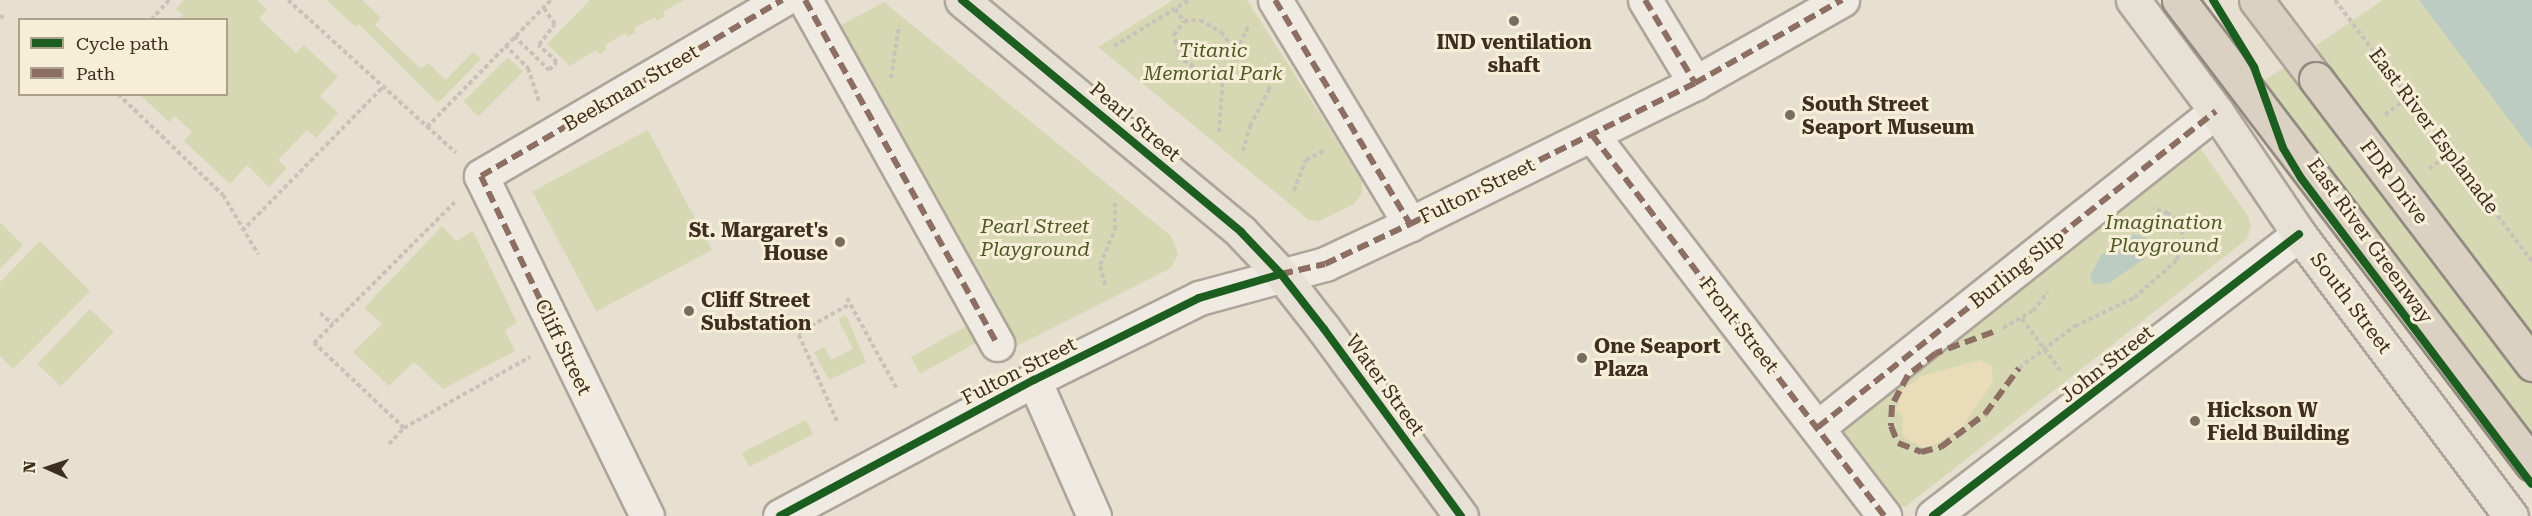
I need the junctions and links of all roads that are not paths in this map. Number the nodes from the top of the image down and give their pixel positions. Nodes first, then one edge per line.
1 (782, 0) edge
2 (805, 0) edge
3 (962, 0) edge
4 (1646, 0) edge
5 (1842, 0) edge
6 (2133, 0) edge
7 (2179, 0) edge
8 (2256, 0) edge
9 (1263, 10) edge
10 (1695, 83) junction
11 (2216, 111) junction
12 (1592, 135) junction
13 (481, 176) joint
14 (1410, 224) junction
15 (2299, 234) junction
16 (1281, 274) junction
17 (997, 344) dead end
18 (2532, 364) edge
19 (1034, 380) junction
20 (1818, 427) junction
21 (2532, 464) edge
22 (647, 516) edge
23 (780, 516) edge
24 (1095, 516) edge
25 (1461, 516) edge
26 (1884, 516) edge
27 (1933, 516) edge
28 (2511, 516) edge

1 - 13 street, Beekman Street
2 - 17 street
3 - 16 main road, Pearl Street
4 - 10 street
5 - 10 street, Fulton Street
6 - 11 main road, South Street
7 - 21 highway, bridge
8 - 18 highway, FDR Drive, bridge
9 - 14 street
10 - 12 street, Fulton Street
11 - 15 main road, South Street
11 - 20 street, Burling Slip
12 - 14 street, Fulton Street
12 - 20 street, Front Street
13 - 22 street, Cliff Street
14 - 16 street, Fulton Street
15 - 27 street, John Street
15 - 28 main road, South Street
16 - 19 street, Fulton Street
16 - 25 main road, Water Street
19 - 23 street, Fulton Street
19 - 24 street
20 - 26 street, Front Street

